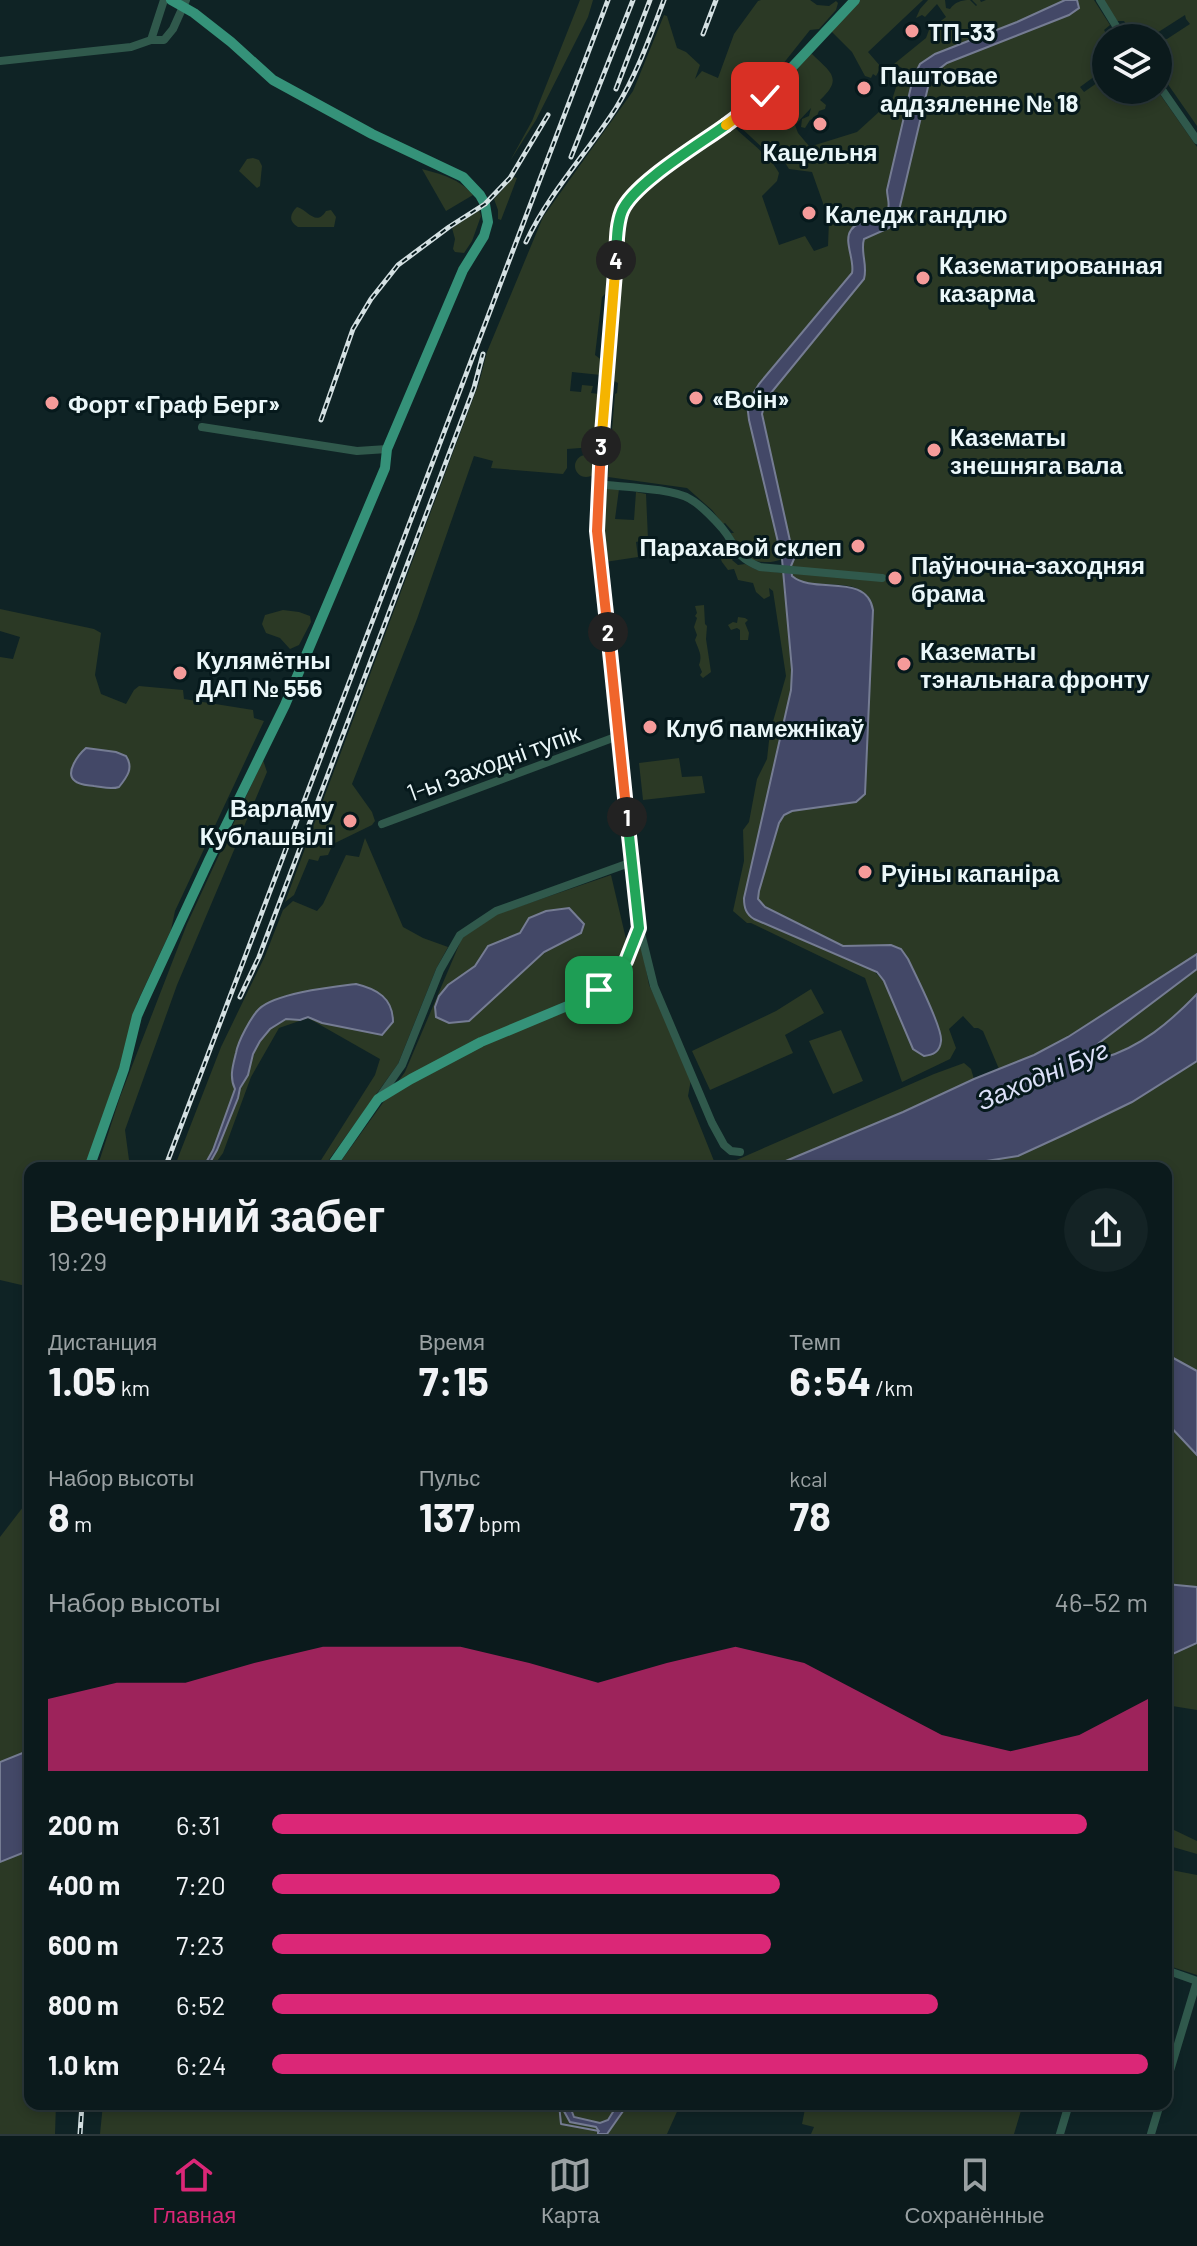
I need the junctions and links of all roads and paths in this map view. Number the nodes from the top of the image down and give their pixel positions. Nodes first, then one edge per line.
1 (164, 0) edge
2 (171, 0) edge
3 (855, 0) edge
4 (1100, 0) edge
5 (184, 3) edge
6 (1115, 24) tunnel mouth
7 (151, 40) junction
8 (0, 61) edge
9 (1172, 104) edge
10 (1197, 140) edge
11 (202, 427) dead end
12 (387, 449) junction
13 (598, 484) junction
14 (882, 578) dead end
15 (618, 736) junction
16 (382, 824) dead end
17 (632, 862) junction
18 (638, 922) junction
19 (402, 1065) junction
20 (411, 1079) junction
21 (378, 1099) junction
22 (740, 1152) dead end
23 (91, 1162) edge
24 (334, 1162) edge
25 (1172, 1972) edge
26 (1197, 1981) edge
27 (1172, 2064) edge
28 (1067, 2110) edge
29 (1158, 2110) edge
30 (1060, 2134) edge
31 (1151, 2134) edge

1 - 7 street
2 - 5 main road
3 - 13 main road
4 - 6 street
5 - 7 street
5 - 12 main road
7 - 8 street
9 - 10 street
11 - 12 street
12 - 23 main road
13 - 14 street
13 - 15 main road
15 - 16 street, 1-ы Заходні тупік
15 - 17 main road
17 - 18 main road
17 - 19 street
18 - 20 main road
18 - 22 street
19 - 20 street
19 - 21 street
20 - 21 main road
21 - 24 main road
25 - 26 street
26 - 27 street
28 - 30 street
29 - 31 street

